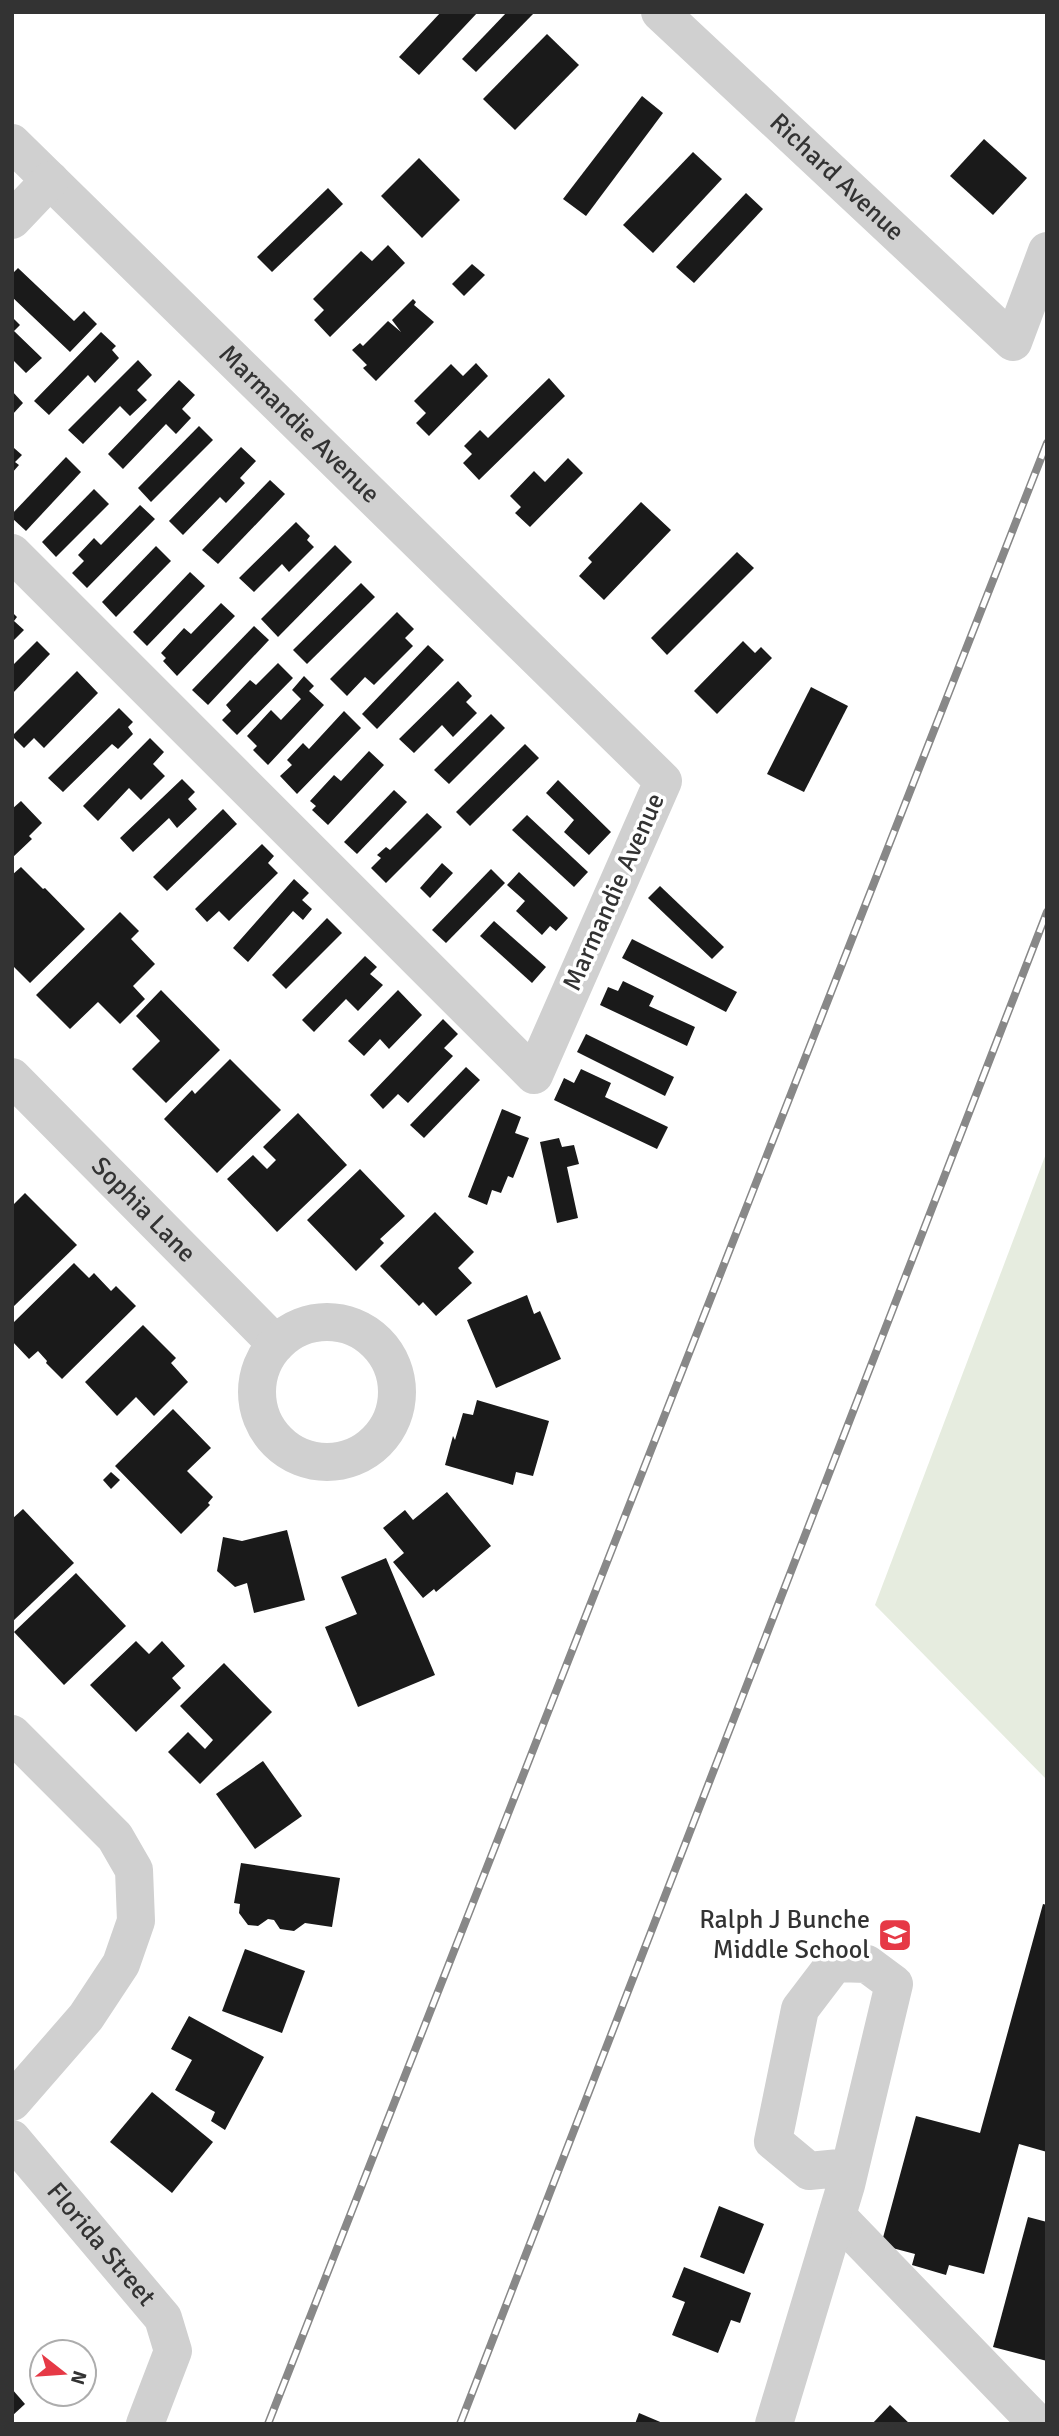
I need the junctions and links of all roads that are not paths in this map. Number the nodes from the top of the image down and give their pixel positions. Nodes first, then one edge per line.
1 (660, 12) edge
2 (12, 143) edge
3 (50, 180) junction
4 (12, 220) edge
5 (1047, 251) edge
6 (12, 553) edge
7 (12, 1077) edge
8 (276, 1344) dead end
9 (12, 1734) edge
10 (12, 2102) edge
11 (12, 2139) edge
12 (850, 2166) junction
13 (837, 2216) junction
14 (145, 2424) edge
15 (774, 2424) edge
16 (1038, 2424) edge

1 - 5 street, Richard Avenue
2 - 3 street, Marmandie Avenue
3 - 4 street
3 - 6 street, Marmandie Avenue
7 - 8 street, Sophia Lane
9 - 10 street
11 - 14 street, Florida Street
12 - 12 street
12 - 13 street
13 - 15 street
13 - 16 street

